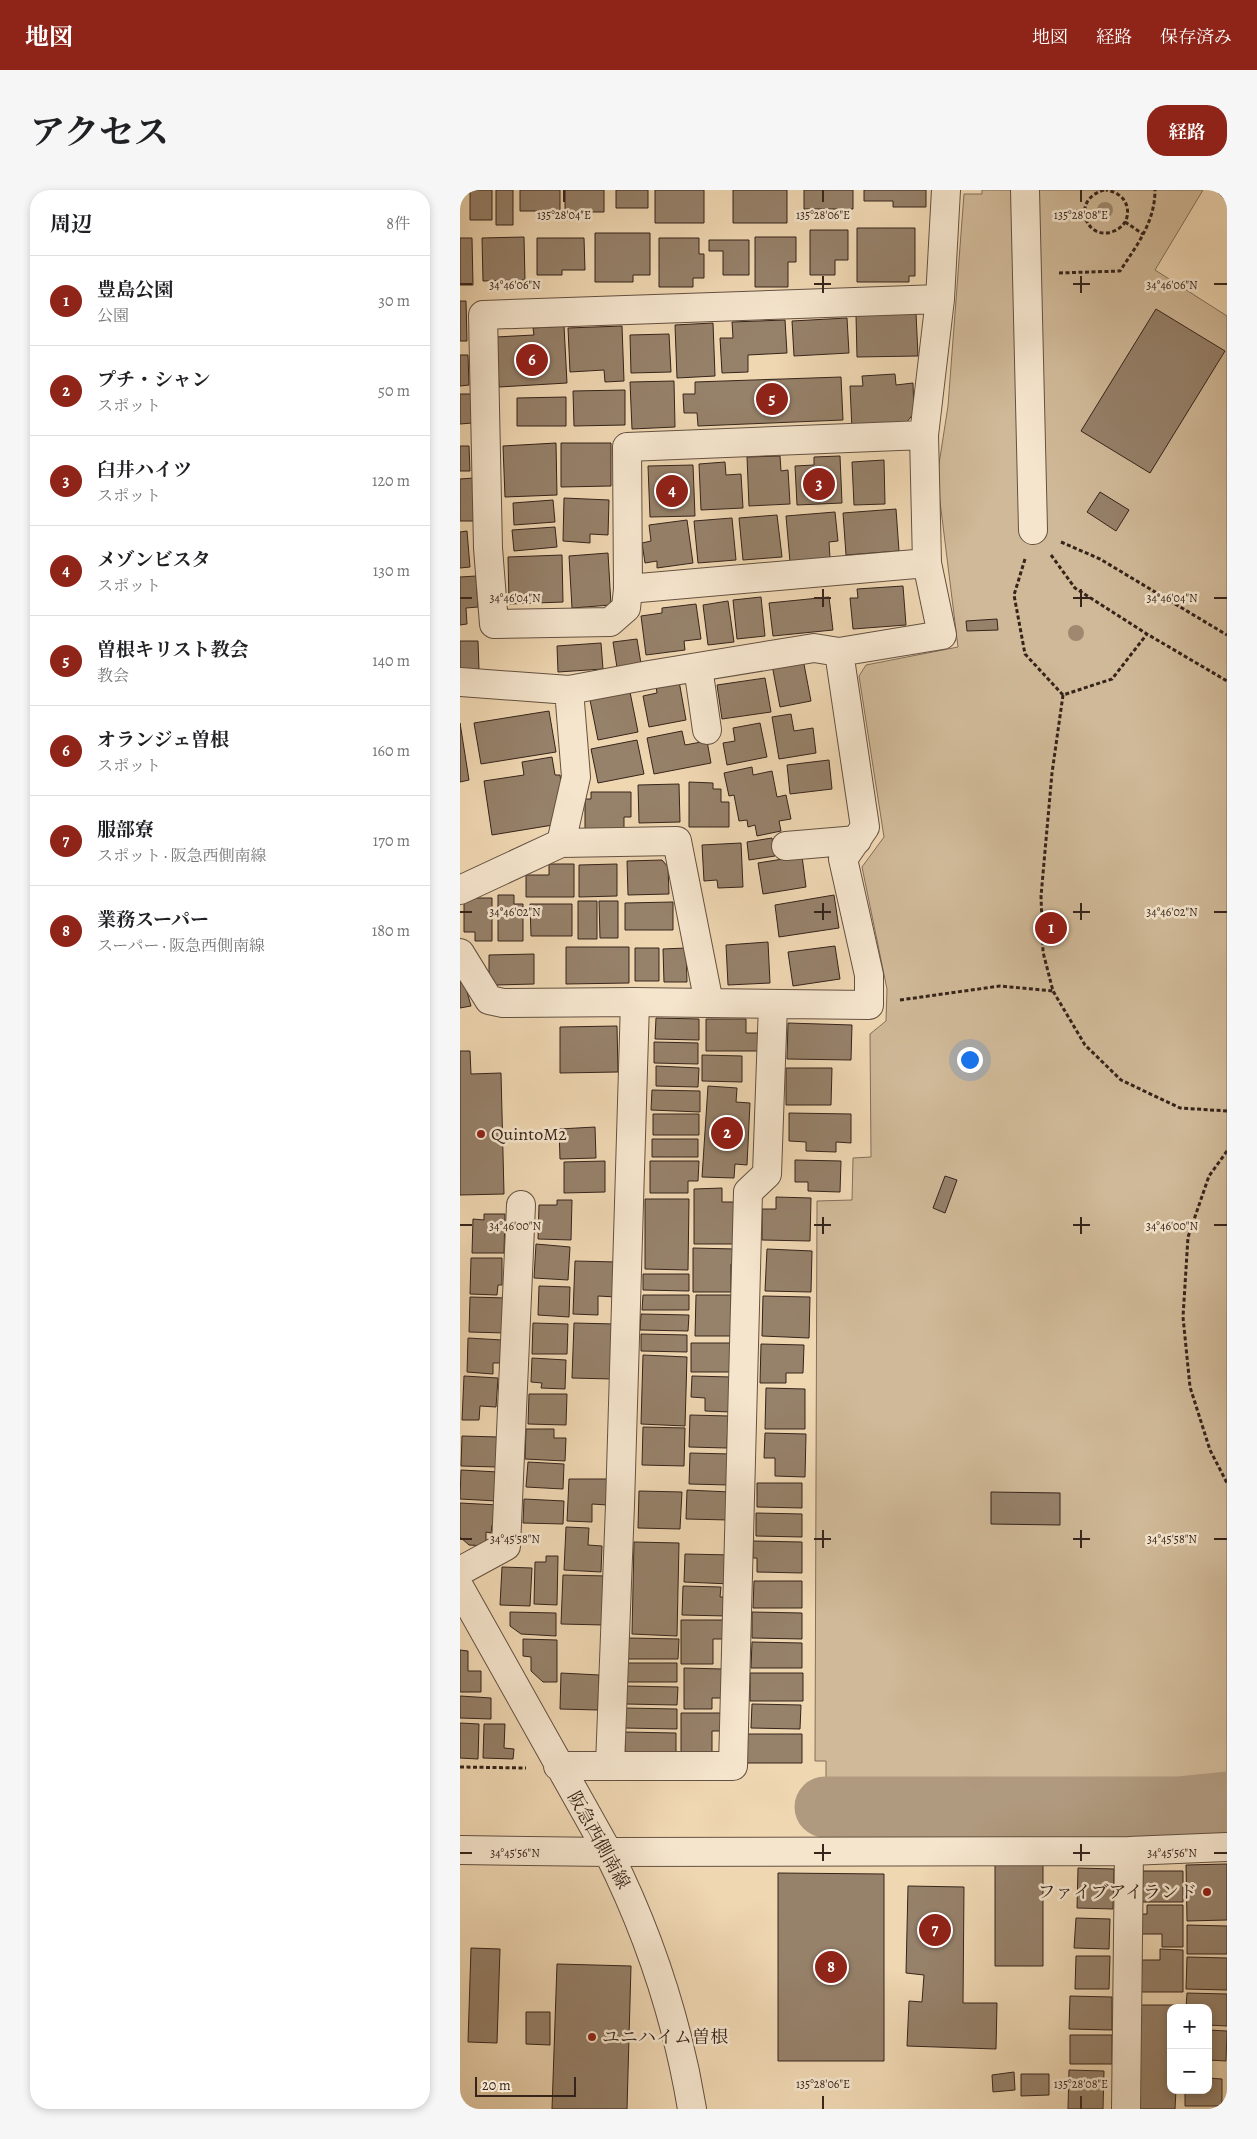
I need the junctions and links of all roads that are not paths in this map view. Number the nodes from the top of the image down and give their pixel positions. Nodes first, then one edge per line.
1 (946, 190) edge
2 (1025, 190) edge
3 (940, 299) junction
4 (924, 435) junction
5 (1033, 530) road end
6 (927, 563) junction
7 (628, 589) junction
8 (839, 652) junction
9 (698, 667) junction
10 (460, 682) edge
11 (569, 690) junction
12 (706, 730) dead end
13 (856, 840) junction
14 (561, 843) junction
15 (786, 846) dead end
16 (460, 890) edge
17 (460, 952) edge
18 (635, 1002) junction
19 (709, 1003) junction
20 (773, 1004) junction
21 (521, 1205) dead end
22 (460, 1571) edge
23 (460, 1588) edge
24 (610, 1765) junction
25 (546, 1767) junction
26 (1227, 1847) edge
27 (460, 1850) edge
28 (1129, 1851) junction
29 (608, 1852) junction
30 (692, 2109) edge
31 (1126, 2109) edge

1 - 3 street
2 - 5 street
3 - 4 street
3 - 7 street
4 - 6 street
4 - 7 street
6 - 7 street
6 - 8 street
8 - 9 street
8 - 13 street
9 - 11 street
9 - 12 street
10 - 11 street
11 - 14 street
13 - 15 street
13 - 20 street
14 - 16 street
14 - 19 street
17 - 18 street
18 - 19 street
18 - 24 street
19 - 20 street
20 - 24 street
21 - 22 street
23 - 25 street, 阪急西側南線
24 - 25 street
25 - 29 street, 阪急西側南線
26 - 28 street
27 - 29 street
28 - 29 street
28 - 31 street
29 - 30 street, 阪急西側南線

